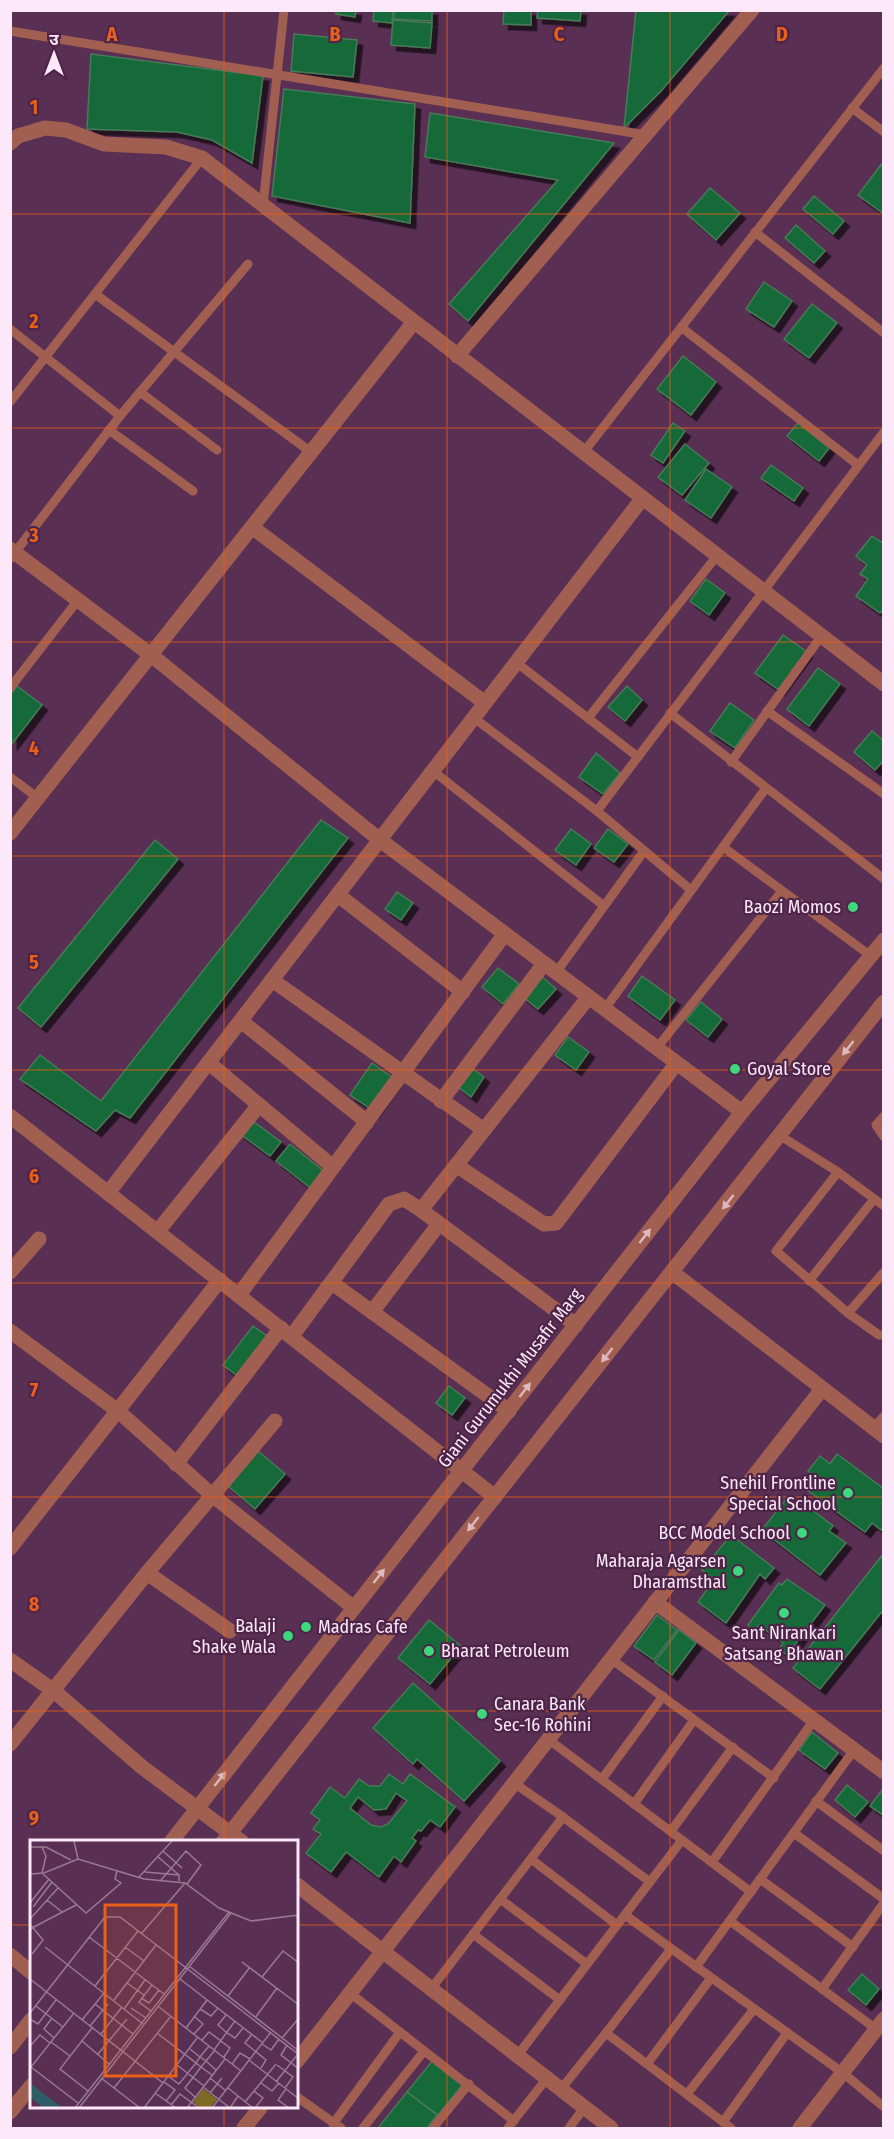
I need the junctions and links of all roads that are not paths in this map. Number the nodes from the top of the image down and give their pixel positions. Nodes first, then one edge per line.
1 (284, 10) edge
2 (752, 10) edge
3 (10, 31) edge
4 (884, 68) edge
5 (276, 75) junction
6 (852, 108) junction
7 (884, 132) edge
8 (646, 135) junction
9 (10, 143) edge
10 (202, 158) junction
11 (263, 205) junction
12 (755, 232) junction
13 (248, 264) dead end
14 (95, 294) junction
15 (414, 322) junction
16 (681, 327) junction
17 (10, 329) edge
18 (884, 333) edge
19 (173, 353) junction
20 (458, 356) junction
21 (46, 357) junction
22 (140, 392) junction
23 (10, 402) edge
24 (120, 416) junction
25 (109, 430) junction
26 (884, 432) edge
27 (217, 450) dead end
28 (311, 452) junction
29 (583, 453) junction
30 (858, 465) junction
31 (193, 491) dead end
32 (642, 499) junction
33 (252, 527) junction
34 (12, 554) edge
35 (716, 557) junction
36 (761, 591) junction
37 (78, 600) junction
38 (820, 638) junction
39 (151, 655) junction
40 (517, 663) junction
41 (884, 684) edge
42 (10, 688) edge
43 (485, 703) junction
44 (767, 711) junction
45 (670, 713) junction
46 (474, 718) junction
47 (588, 718) junction
48 (638, 757) junction
49 (731, 762) junction
50 (433, 771) junction
51 (10, 777) edge
52 (766, 788) junction
53 (884, 794) edge
54 (38, 798) junction
55 (597, 811) junction
56 (10, 833) edge
57 (380, 840) junction
58 (723, 847) junction
59 (644, 851) junction
60 (884, 879) edge
61 (691, 890) junction
62 (782, 891) junction
63 (338, 895) junction
64 (604, 906) junction
65 (504, 935) junction
66 (884, 940) edge
67 (871, 956) junction
68 (549, 969) junction
69 (272, 980) junction
70 (463, 992) junction
71 (587, 999) junction
72 (884, 1002) edge
73 (604, 1010) junction
74 (241, 1021) junction
75 (656, 1049) junction
76 (209, 1063) junction
77 (676, 1064) junction
78 (402, 1074) junction
79 (441, 1101) junction
80 (259, 1105) junction
81 (742, 1112) junction
82 (10, 1116) edge
83 (884, 1116) edge
84 (367, 1122) junction
85 (484, 1130) junction
86 (779, 1135) junction
87 (884, 1137) edge
88 (456, 1166) junction
89 (333, 1167) junction
90 (838, 1172) junction
91 (108, 1193) junction
92 (874, 1199) junction
93 (884, 1206) edge
94 (421, 1210) junction
95 (439, 1224) junction
96 (158, 1231) junction
97 (39, 1239) dead end
98 (10, 1272) edge
99 (672, 1272) junction
100 (884, 1272) edge
101 (220, 1280) junction
102 (809, 1281) junction
103 (332, 1283) junction
104 (239, 1295) junction
105 (372, 1312) junction
106 (848, 1313) junction
107 (576, 1325) junction
108 (10, 1331) edge
109 (287, 1332) junction
110 (884, 1335) edge
111 (822, 1389) junction
112 (118, 1411) junction
113 (509, 1411) junction
114 (884, 1416) edge
115 (275, 1421) dead end
116 (878, 1432) edge
117 (176, 1464) junction
118 (462, 1470) junction
119 (212, 1495) junction
120 (495, 1497) junction
121 (10, 1548) edge
122 (147, 1573) junction
123 (655, 1602) junction
124 (354, 1608) junction
125 (230, 1631) dead end
126 (611, 1659) junction
127 (10, 1660) edge
128 (54, 1691) junction
129 (663, 1696) junction
130 (694, 1720) junction
131 (814, 1720) junction
132 (548, 1739) junction
133 (10, 1744) edge
134 (733, 1747) junction
135 (854, 1750) junction
136 (884, 1772) edge
137 (774, 1778) junction
138 (602, 1779) junction
139 (514, 1784) junction
140 (816, 1801) junction
141 (634, 1804) junction
142 (198, 1808) junction
143 (564, 1817) junction
144 (671, 1832) junction
145 (794, 1833) junction
146 (231, 1839) edge
147 (173, 1840) edge
148 (682, 1840) junction
149 (884, 1851) edge
150 (531, 1859) junction
151 (712, 1862) junction
152 (760, 1879) junction
153 (650, 1882) junction
154 (298, 1886) edge
155 (751, 1892) junction
156 (500, 1899) junction
157 (884, 1901) edge
158 (625, 1915) junction
159 (730, 1921) junction
160 (617, 1925) junction
161 (473, 1934) junction
162 (853, 1947) junction
163 (671, 1949) junction
164 (382, 1951) junction
165 (10, 1955) edge
166 (587, 1965) junction
167 (696, 1967) junction
168 (30, 1971) edge
169 (711, 1977) junction
170 (431, 1989) junction
171 (822, 1989) junction
172 (350, 1993) junction
173 (560, 2000) junction
174 (754, 2009) junction
175 (30, 2022) edge
176 (880, 2024) edge
177 (400, 2032) junction
178 (606, 2033) junction
179 (787, 2033) junction
180 (10, 2047) edge
181 (424, 2050) junction
182 (517, 2056) junction
183 (298, 2060) edge
184 (646, 2064) junction
185 (843, 2073) junction
186 (547, 2078) junction
187 (469, 2084) junction
188 (30, 2087) edge
189 (561, 2089) junction
190 (687, 2094) junction
191 (298, 2098) edge
192 (884, 2107) edge
193 (585, 2108) junction
194 (259, 2109) edge
195 (10, 2112) edge
196 (723, 2122) junction
197 (511, 2125) edge
198 (337, 2126) edge
199 (244, 2128) edge
200 (363, 2128) edge
201 (433, 2128) edge
202 (569, 2128) edge
203 (611, 2128) edge
204 (731, 2128) edge
205 (800, 2128) edge

1 - 5 lane
2 - 8 street
3 - 5 lane
4 - 6 lane
5 - 8 lane
5 - 11 lane
6 - 7 lane
6 - 12 lane
8 - 20 street
9 - 10 street
10 - 11 street
10 - 14 lane
11 - 15 street
12 - 16 lane
12 - 18 lane
13 - 19 lane
14 - 19 lane
14 - 21 lane
15 - 20 street
15 - 28 street
16 - 29 lane
16 - 30 lane
17 - 21 lane
19 - 22 lane
19 - 28 lane
20 - 29 street
21 - 23 lane
21 - 24 lane
22 - 24 lane
22 - 27 lane
24 - 25 lane
25 - 31 lane
25 - 34 lane
26 - 30 lane
28 - 33 street
29 - 32 street
30 - 36 lane
32 - 35 street
32 - 40 street
33 - 39 street
33 - 43 street
34 - 37 street
35 - 36 street
35 - 47 lane
36 - 38 street
36 - 45 lane
37 - 39 street
37 - 42 lane
38 - 41 street
38 - 44 lane
39 - 54 street
39 - 57 street
40 - 43 street
40 - 47 lane
43 - 46 street
44 - 49 lane
44 - 53 lane
45 - 48 lane
45 - 49 lane
46 - 50 street
46 - 55 lane
47 - 48 lane
48 - 55 lane
49 - 52 lane
50 - 57 street
50 - 64 lane
51 - 54 lane
52 - 58 lane
52 - 60 lane
54 - 56 street
55 - 59 lane
57 - 63 street
57 - 65 street
58 - 61 lane
58 - 62 lane
59 - 61 lane
59 - 64 lane
61 - 73 lane
62 - 67 lane
62 - 75 lane
63 - 69 street
63 - 70 street
64 - 68 lane
65 - 68 street
65 - 70 street
66 - 67 street, Giani Gurumukhi Musafir Marg
67 - 81 street, Giani Gurumukhi Musafir Marg
68 - 71 street
68 - 79 street
69 - 74 street
69 - 78 street
70 - 78 street
71 - 73 street
71 - 85 street
72 -> 86 street
73 - 75 street
74 - 76 street
74 - 84 street
75 - 77 street
76 - 80 street
76 - 91 street
77 - 81 street
77 - 88 street
78 - 79 street
78 - 84 street
79 - 85 street
80 - 89 street
80 - 96 street
107 -> 81 street, Giani Gurumukhi Musafir Marg
82 - 91 street
83 - 87 lane
84 - 89 street
85 - 88 street
86 - 90 lane
86 -> 99 street
88 - 94 street
89 - 104 street
90 - 92 lane
90 - 102 lane
91 - 96 street
92 - 93 lane
92 - 102 lane
94 - 95 street
94 - 103 street
95 - 105 street
95 - 107 street
96 - 101 street
97 - 98 street
99 - 111 street
99 -> 120 street
100 - 106 lane
101 - 104 street
101 - 112 street
102 - 106 lane
103 - 105 street
103 - 109 street
104 - 109 street
105 - 113 street
106 - 110 lane
113 -> 107 street, Giani Gurumukhi Musafir Marg
108 - 112 street
109 - 117 street
109 - 118 street
111 - 116 street
111 - 123 street
112 - 117 street
112 - 121 street
113 - 118 street, Giani Gurumukhi Musafir Marg
114 - 116 lane
115 - 119 street
117 - 119 street
118 - 120 street
124 -> 118 street, Giani Gurumukhi Musafir Marg
119 - 122 street
119 - 124 street
120 -> 146 street
122 - 125 street
122 - 128 street
123 - 126 street
123 - 131 street
142 -> 124 street, Giani Gurumukhi Musafir Marg
126 - 129 lane
126 - 132 street
127 - 128 street
128 - 133 street
128 - 142 street
129 - 130 lane
129 - 138 lane
130 - 134 lane
130 - 141 lane
131 - 135 street
131 - 137 lane
132 - 138 lane
132 - 139 street
134 - 137 lane
134 - 144 lane
135 - 136 street
135 - 140 lane
137 - 151 lane
138 - 141 lane
139 - 143 lane
139 - 164 street
140 - 145 lane
140 - 149 lane
141 - 144 lane
142 - 146 street
142 - 147 street, Giani Gurumukhi Musafir Marg
143 - 150 lane
143 - 153 lane
144 - 148 lane
145 - 152 lane
145 - 157 lane
148 - 151 lane
148 - 153 lane
150 - 156 lane
150 - 160 lane
151 - 155 lane
152 - 155 lane
152 - 162 lane
153 - 158 lane
154 - 164 street
155 - 159 lane
156 - 161 lane
156 - 166 lane
157 - 162 lane
158 - 160 lane
158 - 163 lane
159 - 167 lane
159 - 171 lane
160 - 166 lane
161 - 170 lane
161 - 173 lane
162 - 171 lane
163 - 167 lane
163 - 178 lane
164 - 170 street
164 - 172 street
165 - 168 street
166 - 173 lane
167 - 169 lane
169 - 174 lane
169 - 184 lane
170 - 182 street
171 - 176 lane
172 - 177 lane
172 - 183 street
173 - 182 lane
174 - 179 lane
174 - 190 lane
175 - 180 street
176 - 185 street
177 - 181 lane
177 - 198 lane
178 - 184 lane
178 - 189 lane
179 - 185 lane
179 - 196 lane
181 - 187 lane
181 - 200 lane
182 - 186 street
184 - 190 lane
185 - 192 lane
185 - 205 street
186 - 189 street
186 - 197 lane
187 - 197 lane
187 - 201 lane
188 - 195 street
189 - 193 street
190 - 196 lane
191 - 198 lane
193 - 202 lane
193 - 203 street
194 - 199 street
196 - 204 lane

